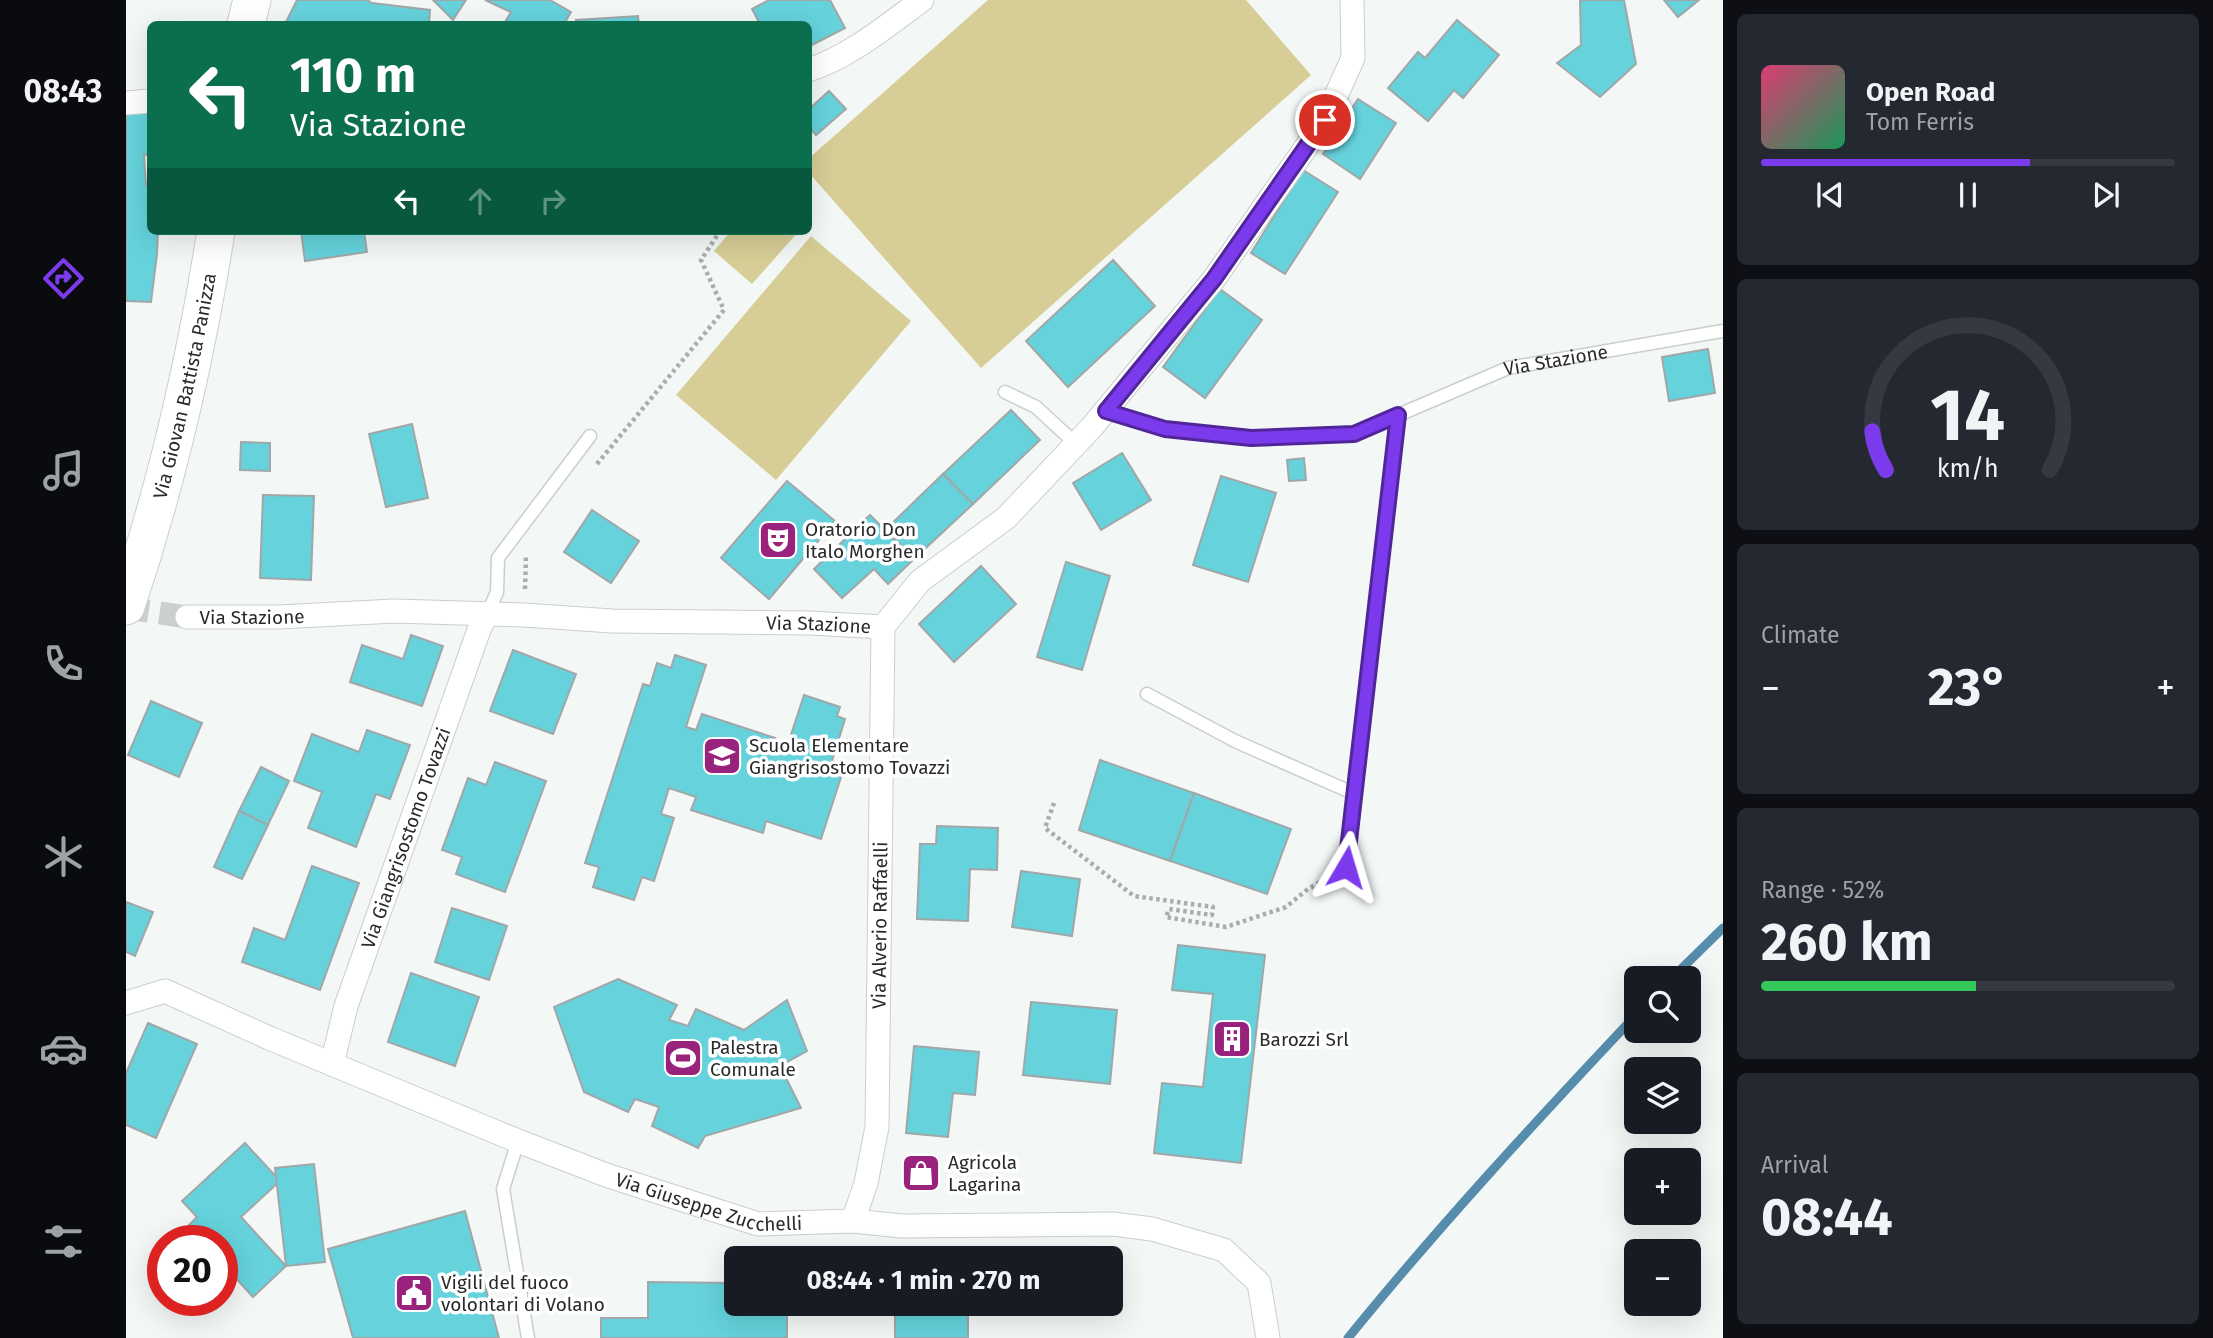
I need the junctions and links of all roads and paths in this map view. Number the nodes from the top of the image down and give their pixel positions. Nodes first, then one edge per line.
1 (252, 0) edge
2 (922, 0) edge
3 (1352, 0) edge
4 (247, 21) edge
5 (812, 68) edge
6 (147, 101) edge
7 (126, 103) edge
8 (215, 235) edge
9 (717, 235) edge
10 (1723, 331) edge
11 (1005, 392) dead end
12 (1106, 411) junction
13 (1398, 415) junction
14 (590, 436) dead end
15 (1076, 444) junction
16 (595, 467) dead end
17 (526, 551) dead end
18 (126, 606) edge
19 (487, 615) junction
20 (524, 615) junction
21 (187, 617) tunnel mouth
22 (883, 626) junction
23 (1147, 694) dead end
24 (1355, 794) junction
25 (1054, 803) dead end
26 (1346, 867) joint
27 (126, 1003) edge
28 (332, 1064) junction
29 (518, 1141) junction
30 (853, 1221) junction
31 (528, 1338) edge
32 (1268, 1338) edge

1 - 4 main road
2 - 5 street
3 - 12 street
6 - 7 street
8 - 18 main road, Via Giovan Battista Panizza
9 - 16 path
10 - 13 lane, Via Stazione
11 - 15 lane
12 - 13 lane, Via Stazione
12 - 15 street, Via Stazione
13 - 24 lane
14 - 19 lane
15 - 22 street, Via Stazione
17 - 20 path
19 - 20 street, Via Stazione
19 - 21 street, Via Stazione
19 - 28 street, Via Giangrisostomo Tovazzi
20 - 22 street, Via Stazione
22 - 30 street, Via Alverio Raffaelli
23 - 24 lane
24 - 26 lane
25 - 26 path
27 - 28 street, Via Giuseppe Zucchelli
28 - 29 street, Via Giuseppe Zucchelli
29 - 30 street, Via Giuseppe Zucchelli
29 - 31 lane
30 - 32 street, Via Giuseppe Zucchelli

